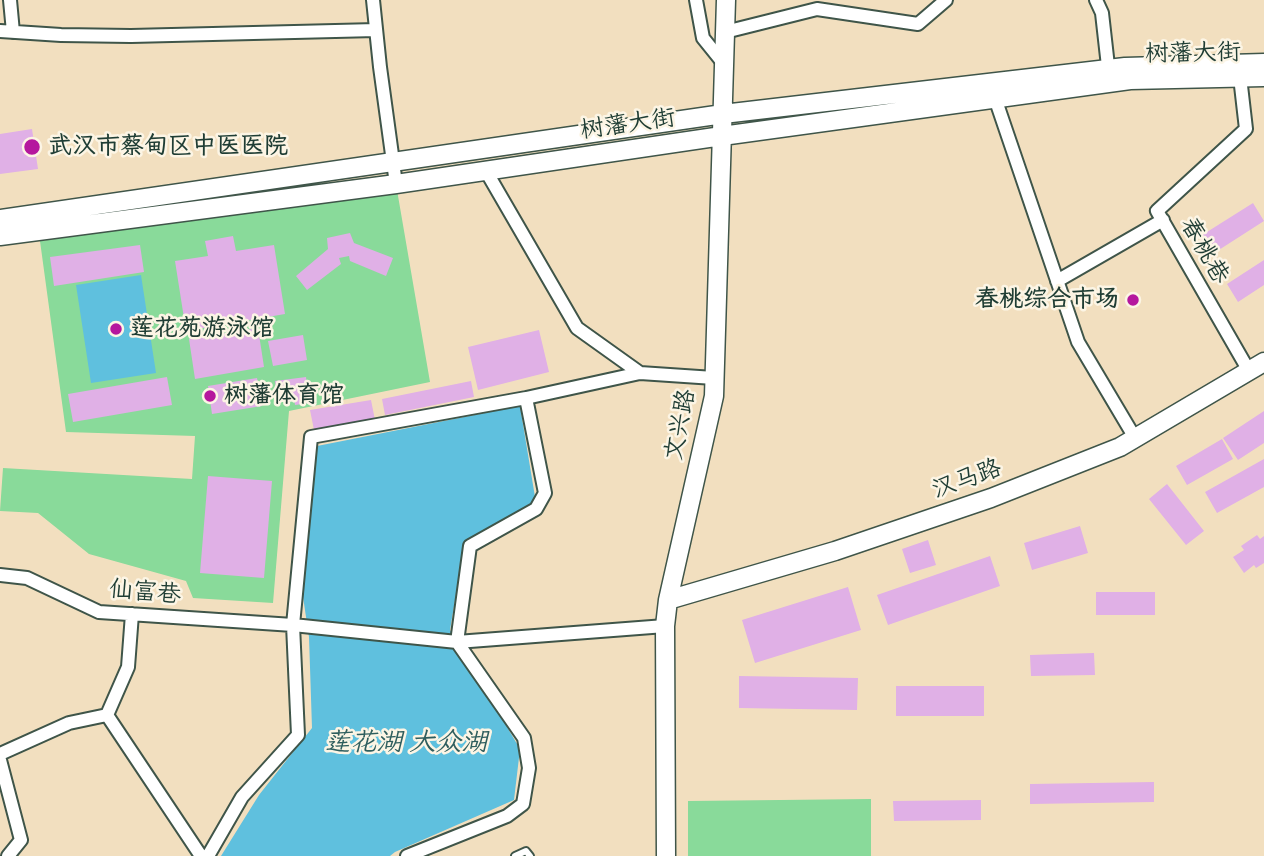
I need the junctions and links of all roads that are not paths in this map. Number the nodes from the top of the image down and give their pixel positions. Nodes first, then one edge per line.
1 (10, 0) edge
2 (373, 0) edge
3 (696, 0) edge
4 (726, 0) edge
5 (946, 0) edge
6 (1096, 0) edge
7 (376, 30) junction
8 (6, 32) edge
9 (725, 32) junction
10 (1264, 63) edge
11 (724, 64) junction
12 (1109, 76) junction
13 (1240, 77) junction
14 (1264, 77) edge
15 (995, 98) junction
16 (723, 114) junction
17 (722, 136) junction
18 (392, 162) junction
19 (486, 171) junction
20 (396, 184) junction
21 (0, 219) edge
22 (1163, 220) junction
23 (0, 236) edge
24 (1057, 281) junction
25 (1256, 366) edge
26 (640, 373) junction
27 (714, 379) junction
28 (526, 398) junction
29 (1135, 438) junction
30 (0, 575) edge
31 (668, 600) junction
32 (132, 614) junction
33 (293, 625) junction
34 (665, 626) junction
35 (457, 642) junction
36 (107, 715) junction
37 (0, 754) edge
38 (0, 760) edge
39 (8, 856) edge
40 (201, 856) edge
41 (208, 856) edge
42 (407, 856) edge
43 (515, 856) edge
44 (530, 856) edge
45 (666, 856) edge

1 - 8 street
2 - 7 street
3 - 11 street
4 - 9 street, 文兴路
5 - 9 street
6 - 12 street
7 - 8 street
7 - 18 street
9 - 11 street, 文兴路
10 - 12 street, 树藩大街
11 - 16 street, 文兴路
12 - 13 street, 树藩大街
12 - 15 street, 树藩大街
12 - 16 street, 树藩大街
13 - 14 street, 树藩大街
13 - 22 street
15 - 17 street, 树藩大街
15 - 24 street
16 - 17 street, 文兴路
16 - 18 street, 树藩大街
17 - 19 street, 树藩大街
17 - 27 street, 文兴路
18 - 20 street
18 - 21 street, 树藩大街
19 - 20 street, 树藩大街
19 - 26 street
20 - 23 street, 树藩大街
22 - 24 street, 春桃巷
22 - 25 street, 春桃巷
24 - 29 street
25 - 29 street, 汉马路
26 - 27 street
26 - 28 street
27 - 31 street, 文兴路
28 - 33 street
28 - 35 street
29 - 31 street, 汉马路
30 - 32 street, 仙富巷
31 - 34 street, 文兴路
32 - 33 street, 仙富巷
32 - 36 street
33 - 35 street, 仙富巷
33 - 41 street
34 - 35 street, 仙富巷
34 - 45 street, 文兴路
35 - 42 street
36 - 37 street
36 - 40 street
38 - 39 street
43 - 44 lane

